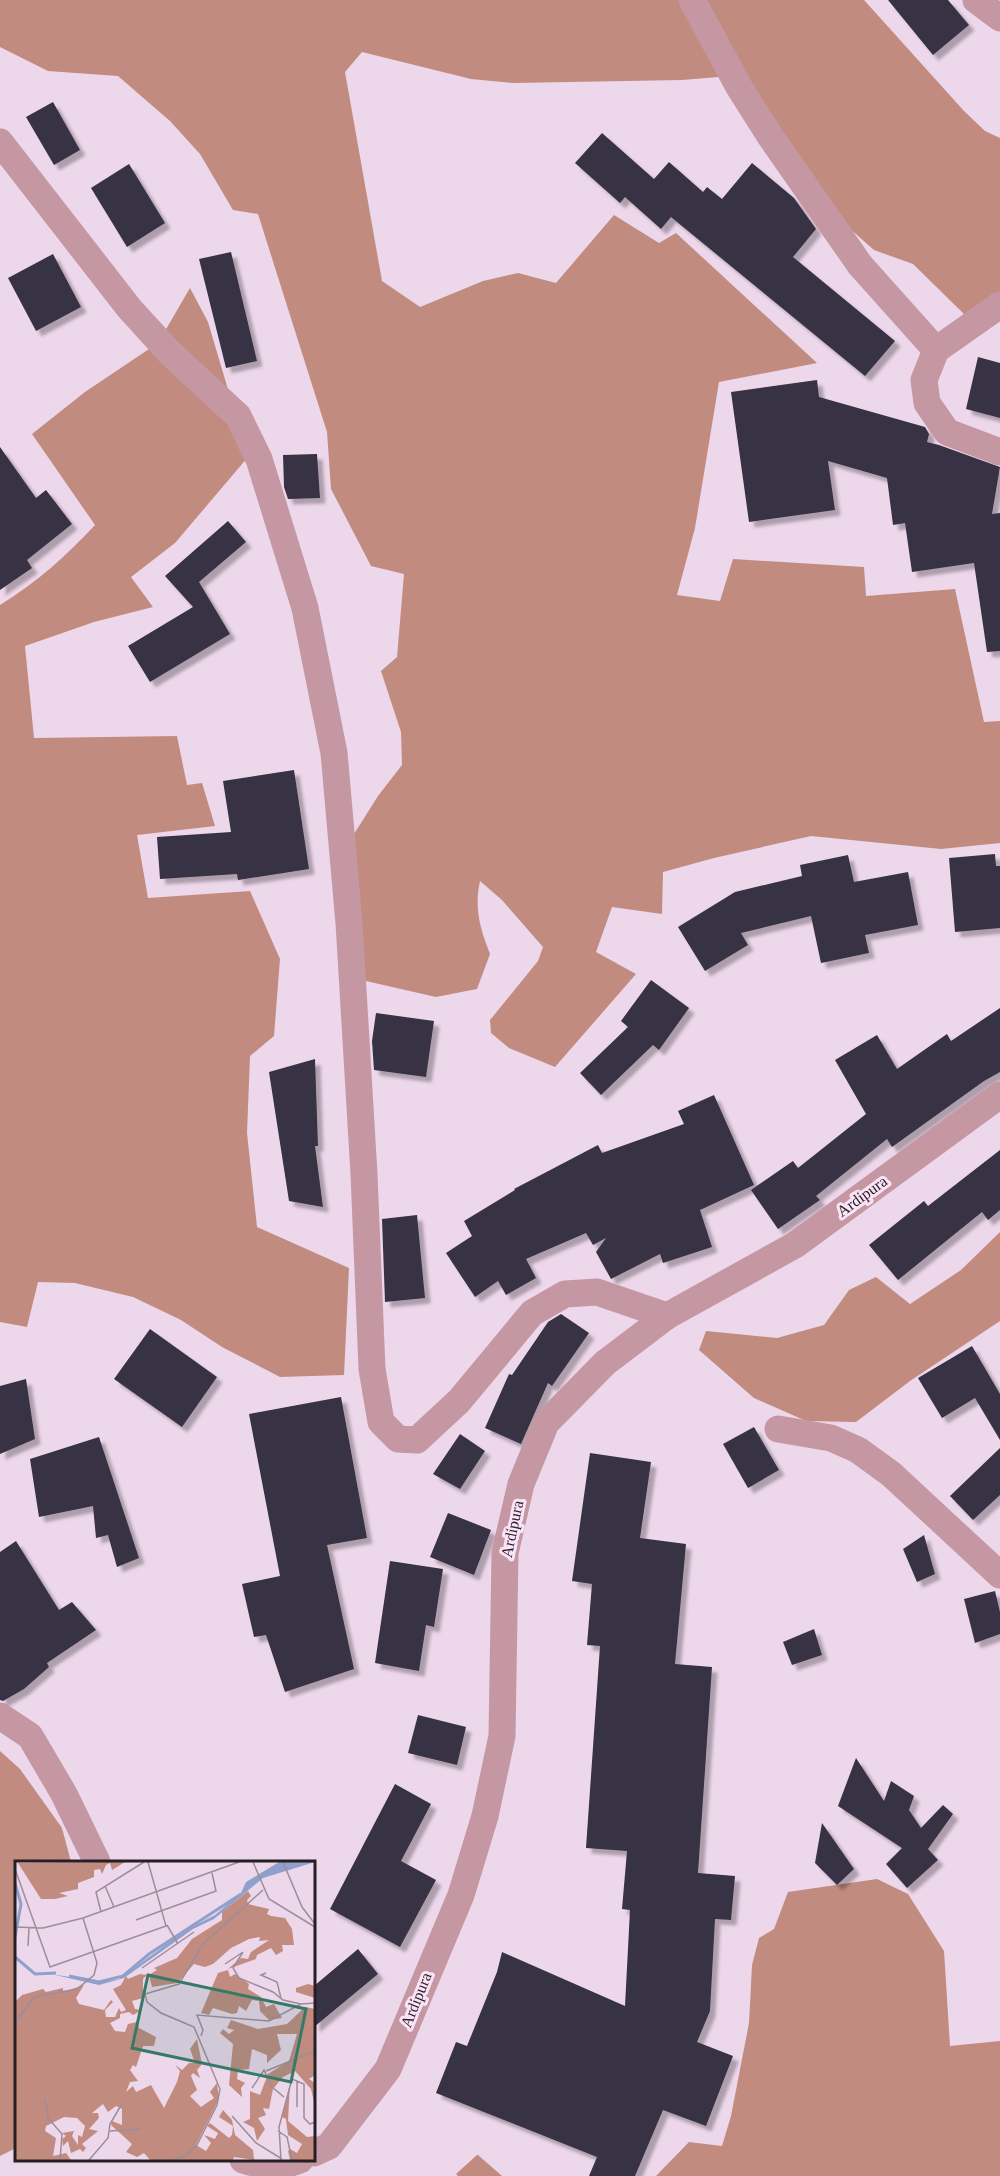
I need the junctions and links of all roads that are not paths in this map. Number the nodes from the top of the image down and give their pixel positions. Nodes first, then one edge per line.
1 (692, 0) edge
2 (976, 0) edge
3 (1000, 18) edge
4 (0, 142) edge
5 (1000, 305) edge
6 (936, 350) junction
7 (1000, 453) edge
8 (1000, 1095) edge
9 (667, 1316) junction
10 (778, 1429) dead end
11 (1000, 1575) edge
12 (0, 1716) edge
13 (96, 1861) edge
14 (315, 2153) edge
15 (246, 2161) edge
16 (298, 2161) edge

1 - 6 street
2 - 3 street
4 - 9 street
5 - 6 street
6 - 7 street
8 - 9 street, Ardipura
9 - 14 street, Ardipura
10 - 11 street
12 - 13 street
15 - 16 street

